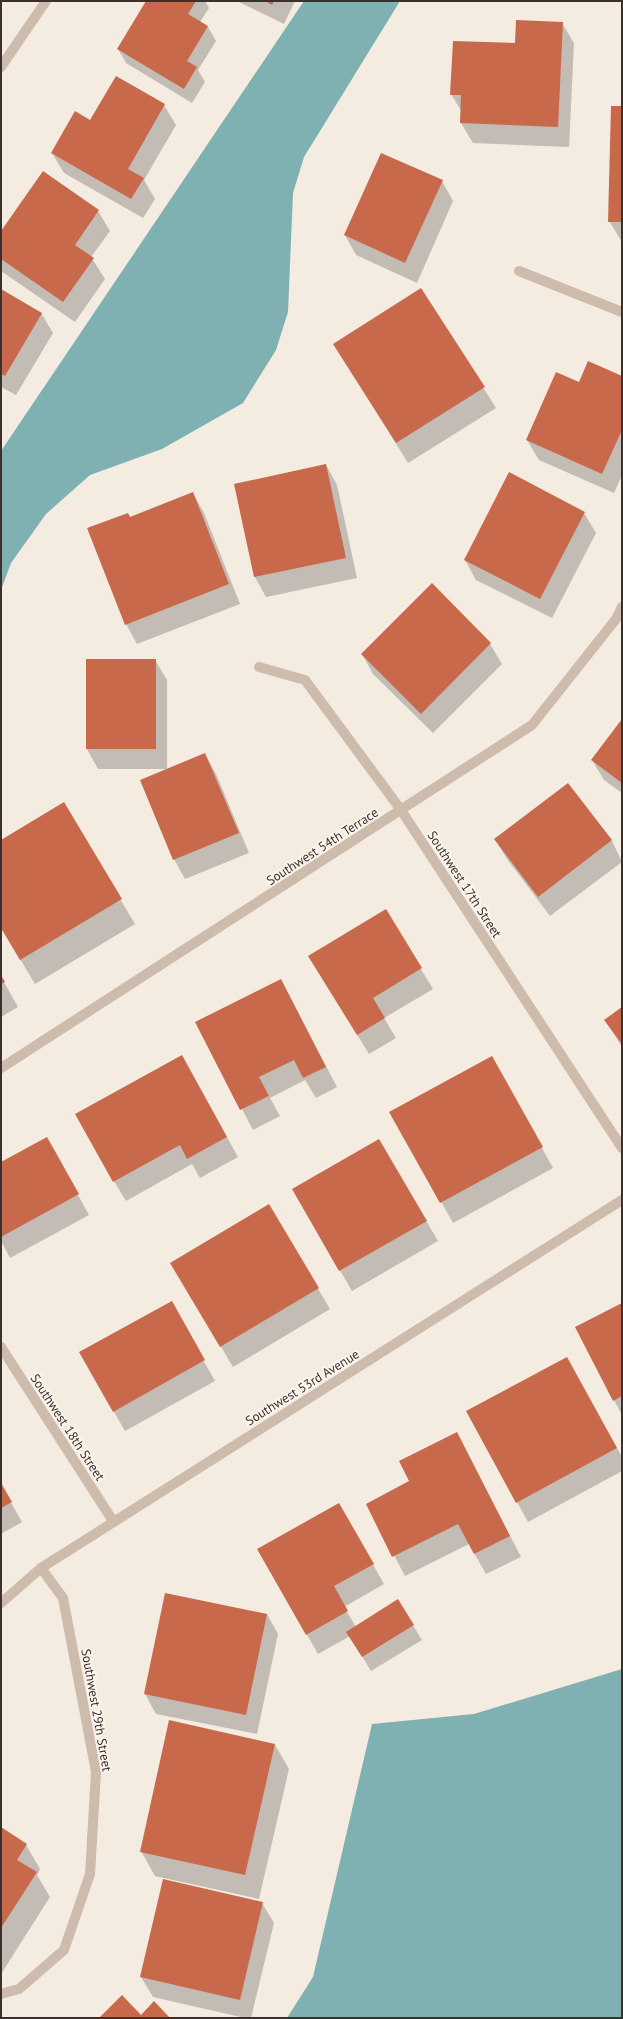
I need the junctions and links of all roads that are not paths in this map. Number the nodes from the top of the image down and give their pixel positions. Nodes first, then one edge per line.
1 (46, 1) edge
2 (1, 67) edge
3 (519, 271) dead end
4 (622, 312) edge
5 (622, 607) edge
6 (259, 667) dead end
7 (401, 810) junction
8 (1, 1068) edge
9 (622, 1148) edge
10 (622, 1200) edge
11 (1, 1347) edge
12 (113, 1521) junction
13 (41, 1568) junction
14 (1, 1603) edge
15 (1, 1994) edge

1 - 2 street
3 - 4 street
5 - 7 street, Southwest 54th Terrace
6 - 7 street, Southwest 17th Street
7 - 8 street, Southwest 54th Terrace
7 - 9 street, Southwest 17th Street
10 - 12 street, Southwest 53rd Avenue
11 - 12 street, Southwest 18th Street
12 - 13 street, Southwest 53rd Avenue
13 - 14 street, Southwest 53rd Avenue
13 - 15 street, Southwest 29th Street

